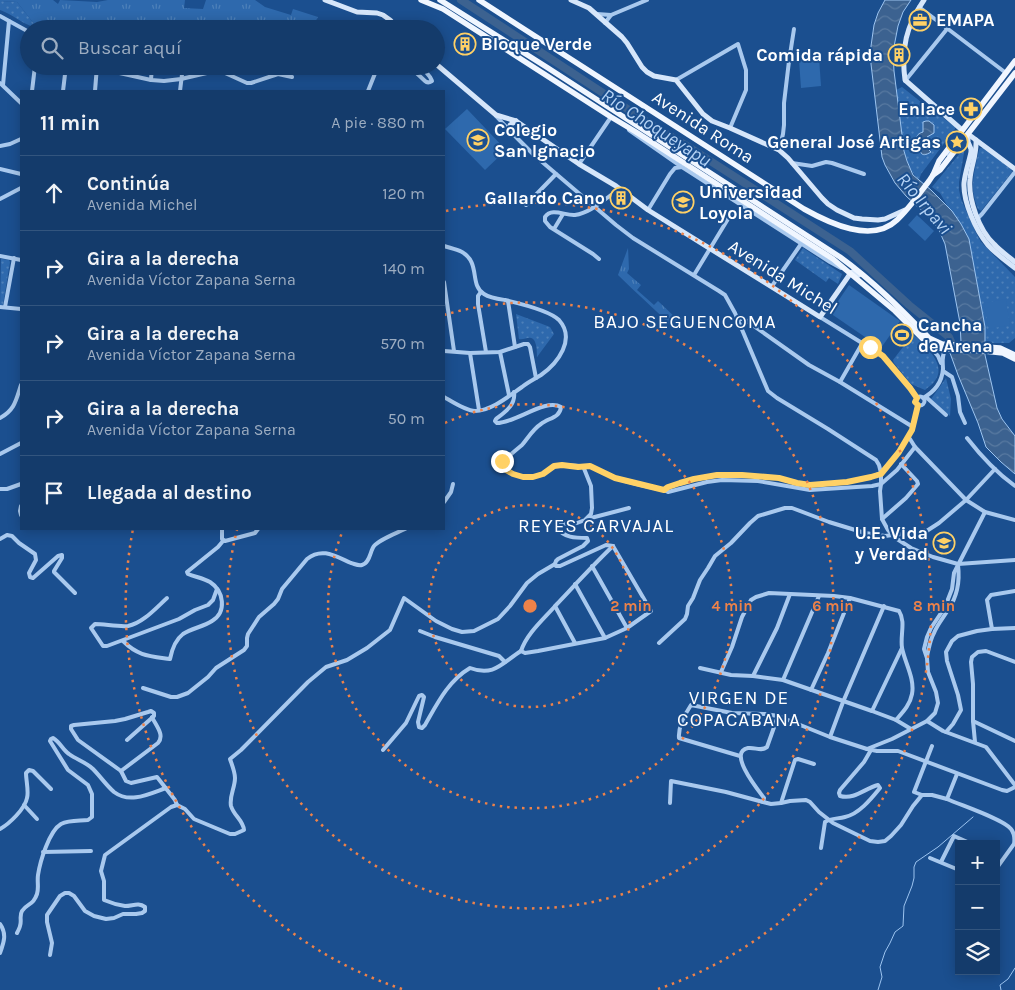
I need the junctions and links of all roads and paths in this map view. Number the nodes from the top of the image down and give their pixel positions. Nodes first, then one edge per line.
1 (325, 0) edge
2 (421, 0) edge
3 (440, 0) edge
4 (479, 0) edge
5 (571, 0) edge
6 (647, 0) edge
7 (924, 0) edge
8 (919, 7) junction
9 (597, 14) junction
10 (611, 15) junction
11 (0, 16) edge
12 (390, 20) edge
13 (8, 21) junction
14 (605, 23) junction
15 (20, 27) edge
16 (794, 29) dead end
17 (947, 29) junction
18 (1015, 61) edge
19 (445, 72) edge
20 (1006, 73) junction
21 (34, 75) edge
22 (65, 75) edge
23 (97, 75) edge
24 (131, 75) edge
25 (151, 75) edge
26 (182, 75) edge
27 (198, 75) edge
28 (229, 75) edge
29 (275, 75) edge
30 (283, 75) edge
31 (374, 75) edge
32 (418, 75) edge
33 (428, 75) edge
34 (292, 77) dead end
35 (1014, 77) edge
36 (181, 79) junction
37 (151, 80) junction
38 (676, 80) junction
39 (905, 81) junction
40 (1, 84) edge
41 (32, 90) edge
42 (63, 90) edge
43 (95, 90) edge
44 (180, 90) edge
45 (368, 90) edge
46 (20, 102) edge
47 (496, 115) junction
48 (610, 117) junction
49 (516, 121) junction
50 (621, 124) junction
51 (730, 128) junction
52 (962, 130) junction
53 (510, 131) junction
54 (968, 134) junction
55 (20, 139) edge
56 (976, 140) junction
57 (0, 146) edge
58 (779, 150) junction
59 (671, 159) junction
60 (792, 163) junction
61 (578, 164) junction
62 (682, 166) junction
63 (0, 169) edge
64 (1015, 170) edge
65 (20, 174) edge
66 (556, 174) junction
67 (670, 174) junction
68 (864, 174) dead end
69 (933, 175) junction
70 (20, 189) edge
71 (610, 195) dead end
72 (0, 199) edge
73 (526, 205) dead end
74 (595, 206) junction
75 (908, 207) junction
76 (648, 210) junction
77 (562, 214) junction
78 (731, 214) dead end
79 (885, 219) junction
80 (976, 219) junction
81 (889, 226) junction
82 (554, 230) junction
83 (801, 244) junction
84 (445, 246) edge
85 (710, 248) junction
86 (0, 256) edge
87 (14, 258) junction
88 (598, 259) dead end
89 (20, 260) edge
90 (1015, 262) edge
91 (844, 268) junction
92 (1015, 268) edge
93 (850, 274) junction
94 (694, 276) junction
95 (772, 286) junction
96 (445, 289) edge
97 (480, 292) junction
98 (508, 301) junction
99 (894, 303) junction
100 (0, 306) edge
101 (5, 307) junction
102 (20, 309) edge
103 (820, 316) junction
104 (738, 319) junction
105 (863, 342) junction
106 (926, 342) junction
107 (516, 347) junction
108 (944, 348) junction
109 (984, 349) junction
110 (445, 351) edge
111 (454, 351) junction
112 (486, 352) junction
113 (500, 352) junction
114 (470, 353) junction
115 (1015, 355) edge
116 (1015, 359) edge
117 (943, 368) junction
118 (536, 378) junction
119 (840, 382) junction
120 (20, 388) edge
121 (514, 392) junction
122 (509, 395) junction
123 (445, 397) edge
124 (925, 397) junction
125 (917, 398) junction
126 (918, 405) junction
127 (479, 410) junction
128 (946, 415) dead end
129 (0, 418) edge
130 (965, 423) dead end
131 (913, 427) junction
132 (967, 438) dead end
133 (911, 442) junction
134 (20, 444) edge
135 (0, 454) edge
136 (901, 464) junction
137 (583, 466) junction
138 (995, 469) junction
139 (881, 474) junction
140 (20, 484) edge
141 (453, 484) dead end
142 (882, 484) junction
143 (1015, 486) edge
144 (810, 487) junction
145 (0, 489) edge
146 (966, 500) junction
147 (445, 501) edge
148 (629, 508) dead end
149 (985, 512) junction
150 (882, 519) junction
151 (585, 520) junction
152 (1015, 520) edge
153 (222, 530) edge
154 (257, 530) edge
155 (403, 530) edge
156 (892, 535) junction
157 (0, 539) edge
158 (223, 541) junction
159 (613, 546) junction
160 (1015, 560) edge
161 (555, 564) junction
162 (958, 564) junction
163 (592, 566) junction
164 (575, 584) junction
165 (217, 589) junction
166 (1015, 591) edge
167 (75, 593) dead end
168 (790, 594) junction
169 (819, 596) junction
170 (167, 598) dead end
171 (850, 598) junction
172 (555, 606) junction
173 (884, 606) junction
174 (627, 628) junction
175 (1015, 628) edge
176 (992, 629) junction
177 (420, 630) dead end
178 (605, 638) junction
179 (123, 641) junction
180 (659, 643) dead end
181 (575, 644) junction
182 (902, 648) junction
183 (521, 652) junction
184 (505, 662) junction
185 (1015, 662) edge
186 (700, 668) dead end
187 (720, 672) junction
188 (753, 676) junction
189 (783, 680) junction
190 (143, 688) dead end
191 (811, 690) junction
192 (842, 702) junction
193 (872, 711) junction
194 (778, 716) junction
195 (152, 718) junction
196 (896, 720) junction
197 (927, 721) junction
198 (973, 721) junction
199 (911, 729) junction
200 (946, 732) junction
201 (830, 737) junction
202 (127, 740) dead end
203 (1015, 741) edge
204 (975, 742) junction
205 (932, 746) dead end
206 (869, 749) junction
207 (384, 750) dead end
208 (740, 756) junction
209 (926, 761) junction
210 (814, 764) dead end
211 (121, 771) junction
212 (957, 774) junction
213 (1015, 786) edge
214 (51, 788) dead end
215 (166, 788) junction
216 (922, 795) junction
217 (946, 800) junction
218 (763, 802) junction
219 (670, 803) dead end
220 (781, 803) junction
221 (24, 805) junction
222 (177, 805) junction
223 (36, 819) dead end
224 (830, 820) junction
225 (0, 830) edge
226 (963, 840) edge
227 (821, 848) dead end
228 (91, 851) dead end
229 (43, 852) junction
230 (930, 858) dead end
231 (1000, 861) edge
232 (941, 862) junction
233 (955, 868) edge
234 (0, 924) edge
235 (17, 932) dead end
236 (0, 952) edge
237 (50, 955) dead end

1 - 12 street
2 - 48 main road
3 - 99 main road
4 - 81 main road, Avenida Roma
5 - 9 street
6 - 10 street
7 - 8 street
8 - 17 street
8 - 39 street
9 - 10 street
9 - 14 street
10 - 14 street
11 - 13 street
13 - 15 street
13 - 40 street
14 - 38 street
16 - 58 street
17 - 20 street
17 - 39 street
18 - 20 main road
19 - 47 street
20 - 35 main road
20 - 52 main road
21 - 41 street
22 - 42 street
23 - 43 street
24 - 37 street
25 - 37 street
26 - 36 street
27 - 36 street
28 - 29 street
30 - 34 street
31 - 45 street
32 - 33 street
35 - 54 main road
36 - 37 street
36 - 44 street
38 - 51 street
38 - 51 street
39 - 52 street
40 - 46 street
47 - 49 street, Avenida Michel
47 - 53 street
48 - 50 main road
48 - 61 street
49 - 53 street
49 - 61 street, Avenida Michel
50 - 59 street
50 - 91 main road
51 - 58 street
52 - 54 main road
52 - 69 main road
53 - 66 street
54 - 56 street
54 - 69 main road
54 - 80 street
55 - 57 street
56 - 64 street
56 - 80 street
58 - 60 street
59 - 62 street
59 - 67 street
60 - 68 street
60 - 79 street
61 - 76 street, Avenida Michel
62 - 67 street
62 - 83 street
63 - 65 street
64 - 80 street
66 - 73 street
66 - 74 street
67 - 76 street
69 - 75 main road
70 - 72 street
71 - 74 street
74 - 77 street
74 - 94 street
75 - 79 street
75 - 81 main road
76 - 85 street, Avenida Michel
77 - 82 street
77 - 82 street
78 - 85 street
79 - 81 street
80 - 90 street
80 - 92 street
82 - 88 street
83 - 91 street
83 - 95 street
84 - 97 street
85 - 94 street
85 - 95 street, Avenida Michel
86 - 87 street
87 - 89 street
87 - 101 street
91 - 93 main road
93 - 99 street
93 - 103 street
93 - 106 main road
94 - 104 street
95 - 103 street, Avenida Michel
96 - 111 street
97 - 98 street
97 - 112 street
98 - 107 street
98 - 118 street
99 - 108 main road
100 - 101 street
101 - 102 street
103 - 105 street, Avenida Michel
104 - 119 street
104 - 139 street
105 - 119 street
105 - 125 street, Avenida Michel
106 - 108 main road
106 - 117 street
107 - 113 street
107 - 118 street
108 - 109 main road
108 - 117 street
109 - 115 main road
109 - 116 main road
110 - 111 street
111 - 114 street
112 - 113 street
112 - 114 street
113 - 122 street
114 - 127 street
117 - 124 street
117 - 130 street
118 - 121 street
119 - 131 street
120 - 129 street
121 - 122 street
121 - 137 street
122 - 127 street
123 - 127 street
124 - 125 street
124 - 126 street
124 - 128 street
125 - 126 street
126 - 131 street
131 - 133 street
132 - 138 street
133 - 136 street
133 - 139 street
133 - 146 street
134 - 135 street
136 - 142 street
136 - 150 street
137 - 144 street
137 - 151 street
138 - 143 street
138 - 146 street
139 - 142 street
139 - 144 street
140 - 145 street
141 - 147 street
142 - 144 street
142 - 150 street
146 - 149 street
146 - 156 street
148 - 151 street
149 - 152 street
149 - 162 street
150 - 156 street
151 - 161 street
153 - 158 street
154 - 158 street
155 - 190 street
156 - 162 street
156 - 180 street
157 - 167 street
158 - 165 street
159 - 161 street
159 - 163 street
159 - 174 street
160 - 162 street
161 - 222 street
162 - 197 street
163 - 164 street
163 - 174 street
164 - 172 street
164 - 178 street
165 - 179 street
165 - 179 street
166 - 176 street
168 - 169 street
168 - 187 street
168 - 188 street
169 - 171 street
169 - 189 street
170 - 179 street
171 - 173 street
171 - 191 street
172 - 181 street
172 - 183 street
173 - 182 street
173 - 192 street
174 - 178 street
175 - 176 street
176 - 200 street
177 - 184 street
178 - 181 street
181 - 183 street
182 - 193 street
182 - 196 street
183 - 184 street
184 - 207 street
185 - 198 street
186 - 187 street
187 - 188 street
188 - 189 street
189 - 191 street
191 - 192 street
192 - 193 street
192 - 201 street
193 - 196 street
194 - 201 street
194 - 208 street
194 - 208 street
195 - 202 street
195 - 211 street
195 - 211 street
196 - 199 street
197 - 199 street
197 - 200 street
198 - 203 street
198 - 204 street
199 - 206 street
200 - 204 street
201 - 206 street
204 - 213 street
205 - 209 street
206 - 209 street
206 - 224 street
208 - 218 street
209 - 212 street
209 - 216 street
210 - 220 street
211 - 215 street
212 - 213 street
212 - 217 street
214 - 221 street
215 - 222 street
215 - 229 street
216 - 217 street
216 - 224 street
217 - 231 street
218 - 219 street
218 - 220 street
220 - 224 street
221 - 223 street
221 - 225 street
222 - 237 street
224 - 227 street
226 - 232 street
228 - 229 street
229 - 235 street
230 - 232 street
232 - 233 street
234 - 236 street

